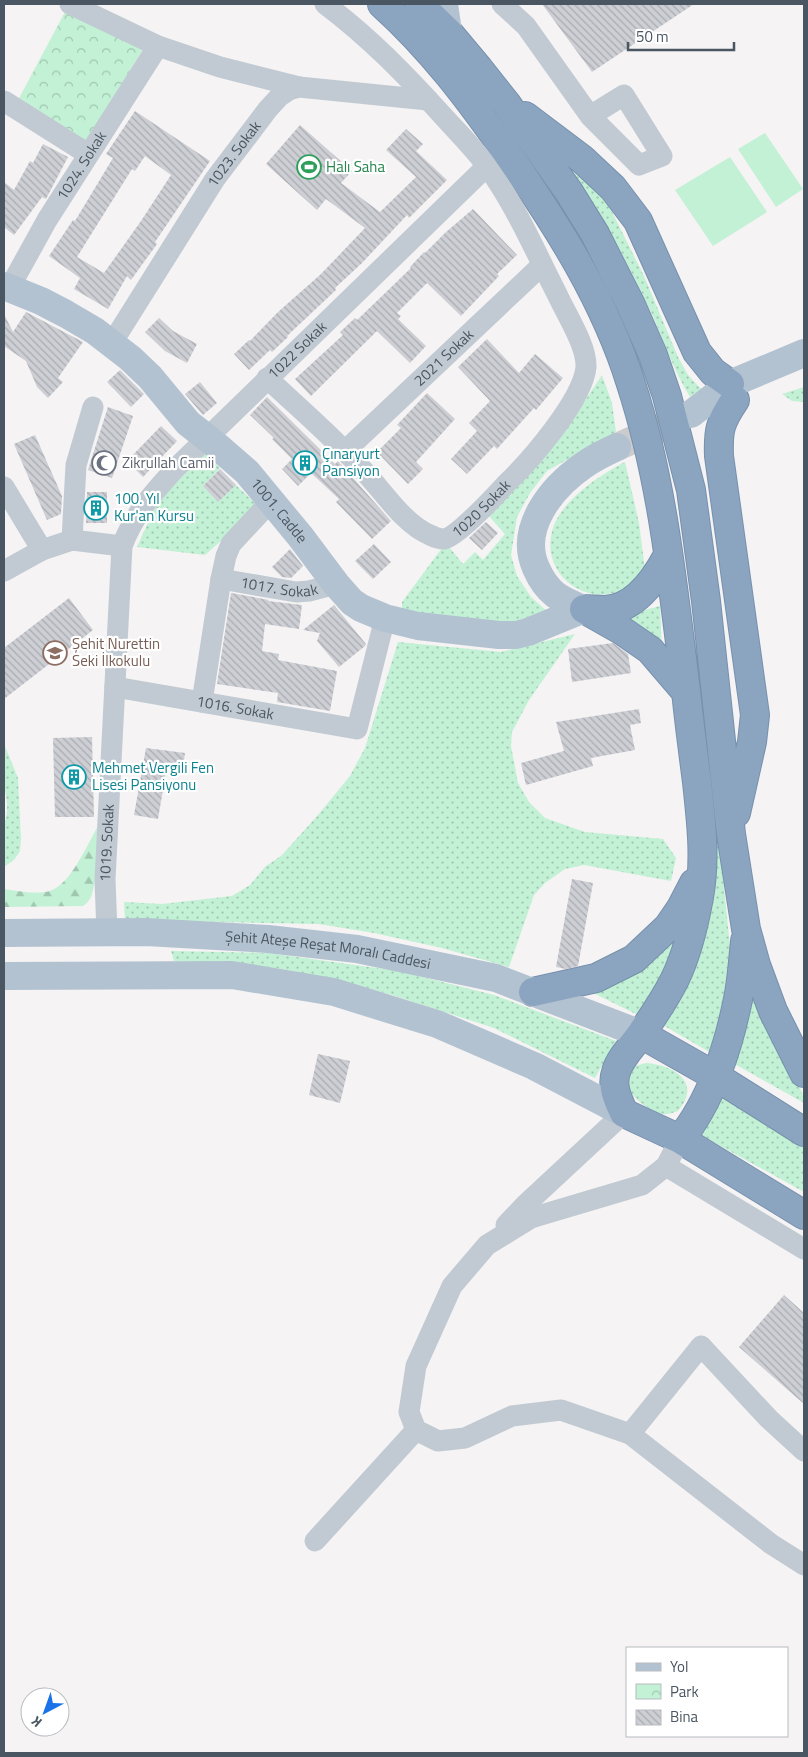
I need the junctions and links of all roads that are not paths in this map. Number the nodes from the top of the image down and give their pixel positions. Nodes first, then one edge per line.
1 (70, 4) edge
2 (326, 4) edge
3 (382, 4) edge
4 (419, 4) edge
5 (444, 4) edge
6 (502, 4) edge
7 (448, 32) junction
8 (158, 46) junction
9 (299, 87) junction
10 (4, 100) edge
11 (428, 100) junction
12 (506, 103) junction
13 (590, 116) dead end
14 (88, 154) junction
15 (487, 166) junction
16 (542, 265) junction
17 (7, 287) edge
18 (112, 343) junction
19 (804, 353) edge
20 (804, 373) edge
21 (268, 378) junction
22 (733, 392) junction
23 (93, 407) dead end
24 (206, 437) junction
25 (617, 447) tunnel mouth
26 (345, 450) junction
27 (4, 487) edge
28 (270, 501) junction
29 (72, 540) junction
30 (122, 546) junction
31 (42, 550) junction
32 (668, 557) junction
33 (4, 571) edge
34 (221, 579) junction
35 (336, 584) junction
36 (584, 609) junction
37 (385, 618) junction
38 (115, 687) junction
39 (686, 692) junction
40 (202, 702) junction
41 (731, 834) junction
42 (703, 867) junction
43 (746, 928) junction
44 (107, 932) junction
45 (4, 933) edge
46 (4, 976) edge
47 (533, 992) junction
48 (641, 1034) junction
49 (804, 1073) edge
50 (715, 1076) junction
51 (624, 1113) junction
52 (804, 1132) edge
53 (680, 1139) junction
54 (666, 1166) junction
55 (804, 1215) edge
56 (487, 1245) junction
57 (804, 1249) edge
58 (416, 1430) junction
59 (630, 1434) junction
60 (804, 1451) edge
61 (315, 1542) dead end
62 (804, 1565) edge

1 - 8 street
2 - 11 street, 1020 Sokak
3 - 32 highway
4 - 7 highway
5 - 7 main road
6 - 13 street
7 - 12 highway
8 - 9 street
8 - 14 street, 1024. Sokak
9 - 11 street
9 - 18 street, 1023. Sokak
10 - 14 street
11 - 15 street, 1020 Sokak
12 - 22 highway
12 - 41 highway
14 - 17 street, 1024. Sokak
15 - 16 street, 1020 Sokak
15 - 21 street, 1022 Sokak
16 - 26 street, 2021 Sokak
16 - 26 street, 1020 Sokak
17 - 18 main road, 1001. Cadde
18 - 24 main road, 1001. Cadde
19 - 22 main road
20 - 22 main road
21 - 24 street, 1022 Sokak
21 - 26 street, 1020 Sokak
22 - 41 highway
23 - 29 street
24 - 28 main road, 1001. Cadde
24 - 30 street, 1022 Sokak
25 - 36 main road
27 - 31 street
28 - 34 street
28 - 35 main road, 1001. Cadde
29 - 30 street
29 - 31 street
30 - 38 street, 1019. Sokak
31 - 33 street
32 - 36 highway
32 - 39 highway
34 - 35 street, 1017. Sokak
34 - 40 street
35 - 37 main road, 1001. Cadde
36 - 37 main road, 1001. Cadde
36 - 39 highway
37 - 40 street, 1016. Sokak
38 - 40 street, 1016. Sokak
38 - 44 street, 1019. Sokak
39 - 42 highway
41 - 43 highway
42 - 47 highway
42 - 48 highway
43 - 49 highway
43 - 50 highway
44 - 45 main road, Şehit Ateşe Reşat Moralı Caddesi
44 - 47 main road, Şehit Ateşe Reşat Moralı Caddesi
46 - 51 main road
47 - 48 main road, Şehit Ateşe Reşat Moralı Caddesi
48 - 50 highway
48 - 51 highway
50 - 52 highway
50 - 53 highway
51 - 53 highway
51 - 56 street
53 - 54 street
53 - 55 highway
54 - 56 street
54 - 57 street
56 - 58 street
58 - 59 street
58 - 61 street
59 - 60 street
59 - 62 street

